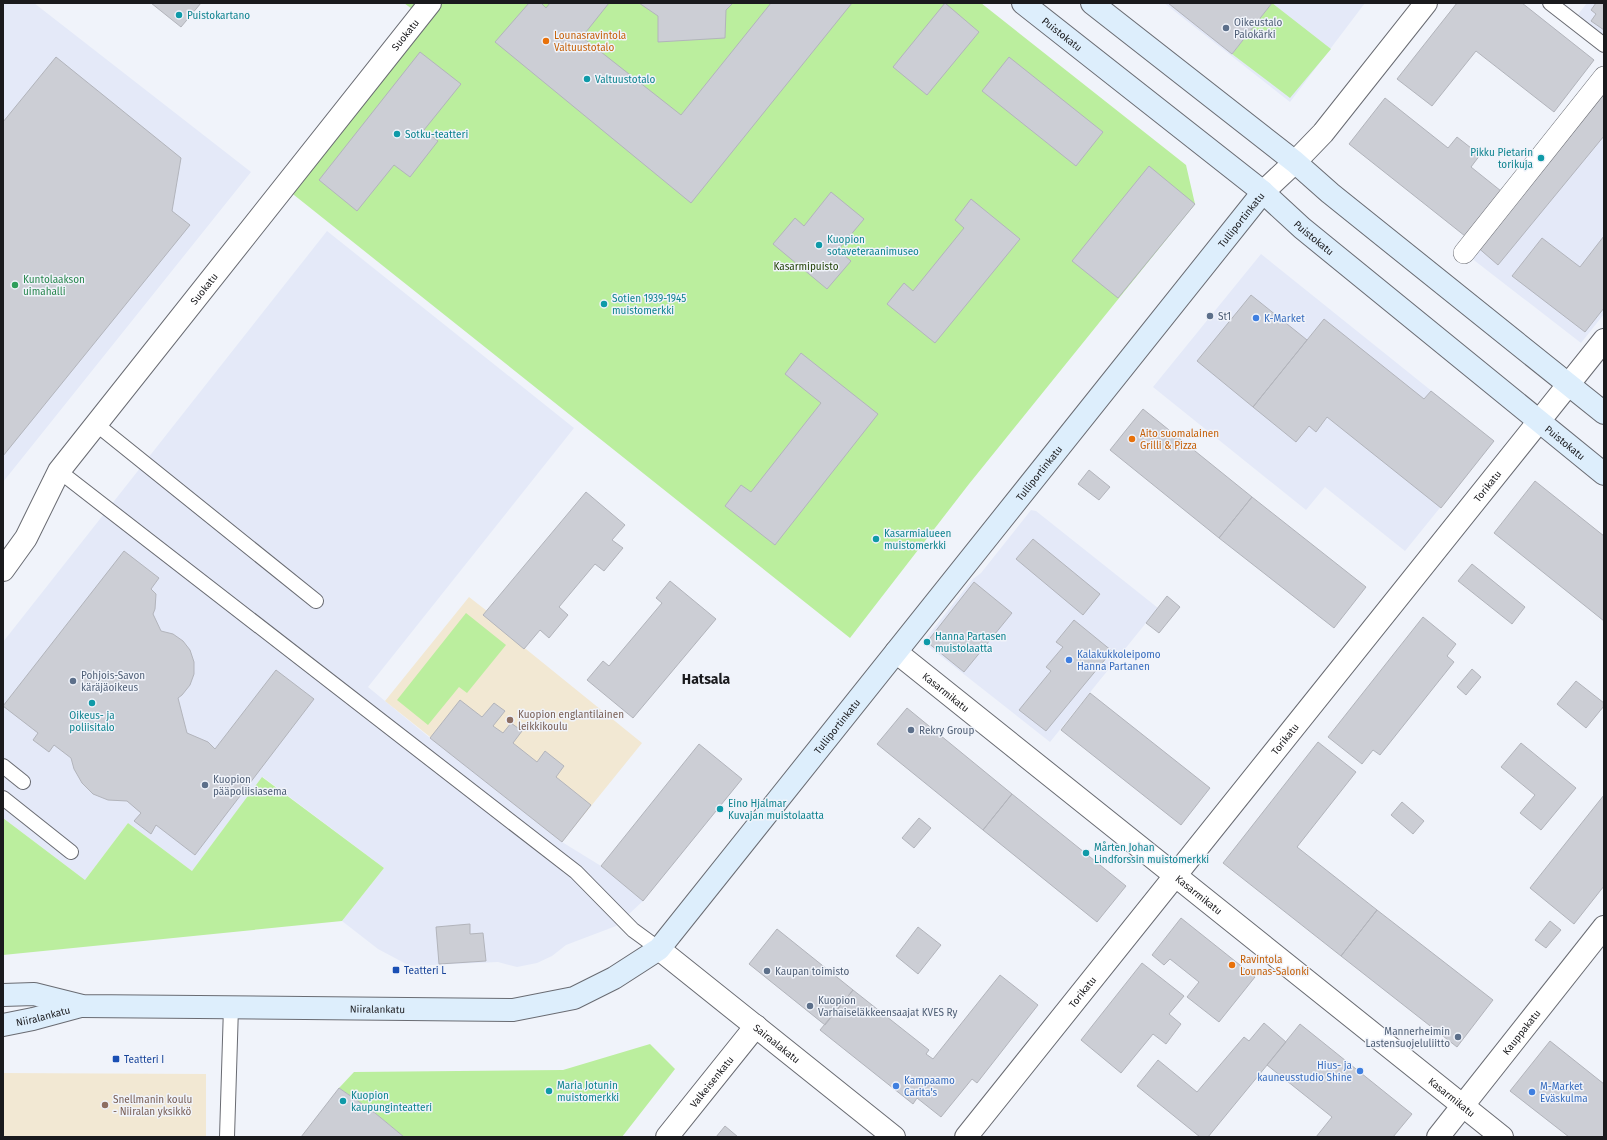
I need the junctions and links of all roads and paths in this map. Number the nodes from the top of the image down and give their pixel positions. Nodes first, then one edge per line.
1 (1022, 3) edge
2 (1092, 3) edge
3 (1426, 3) edge
4 (1550, 3) edge
5 (428, 7) edge
6 (1604, 46) edge
7 (1604, 77) edge
8 (1295, 162) junction
9 (1263, 192) junction
10 (1464, 253) dead end
11 (1604, 340) edge
12 (1568, 385) junction
13 (1604, 413) edge
14 (1539, 422) junction
15 (96, 424) junction
16 (59, 471) junction
17 (1604, 474) edge
18 (3, 570) edge
19 (316, 600) dead end
20 (896, 652) junction
21 (3, 766) edge
22 (23, 782) dead end
23 (3, 798) edge
24 (71, 852) dead end
25 (1176, 876) junction
26 (1604, 927) edge
27 (659, 949) junction
28 (3, 995) edge
29 (82, 1006) junction
30 (231, 1007) junction
31 (3, 1025) edge
32 (756, 1026) junction
33 (1464, 1105) junction
34 (227, 1137) edge
35 (667, 1137) edge
36 (894, 1137) edge
37 (966, 1137) edge
38 (1438, 1137) edge
39 (1502, 1137) edge

1 - 9 main road, Puistokatu
2 - 8 main road
3 - 8 street, Tulliportinkatu
4 - 6 lane
5 - 15 street, Suokatu
7 - 10 street
8 - 9 street, Tulliportinkatu
8 - 12 main road
9 - 14 main road, Puistokatu
9 - 20 main road, Tulliportinkatu
11 - 12 street, Torikatu
12 - 13 main road
12 - 14 street, Torikatu
14 - 17 main road, Puistokatu
14 - 25 street, Torikatu
15 - 16 street, Suokatu
15 - 19 lane
16 - 18 street, Suokatu
16 - 27 lane
20 - 25 street, Kasarmikatu
20 - 27 main road, Tulliportinkatu
21 - 22 lane
23 - 24 lane
25 - 33 street, Kasarmikatu
25 - 37 street, Torikatu
26 - 33 street, Kauppakatu
27 - 30 main road, Niiralankatu
27 - 32 street, Sairaalakatu
28 - 29 main road, Niiralankatu
29 - 30 main road, Niiralankatu
29 - 31 main road, Niiralankatu
30 - 34 lane
32 - 35 street, Valkeisenkatu
32 - 36 street, Sairaalakatu
33 - 38 street, Kauppakatu
33 - 39 street, Kasarmikatu

